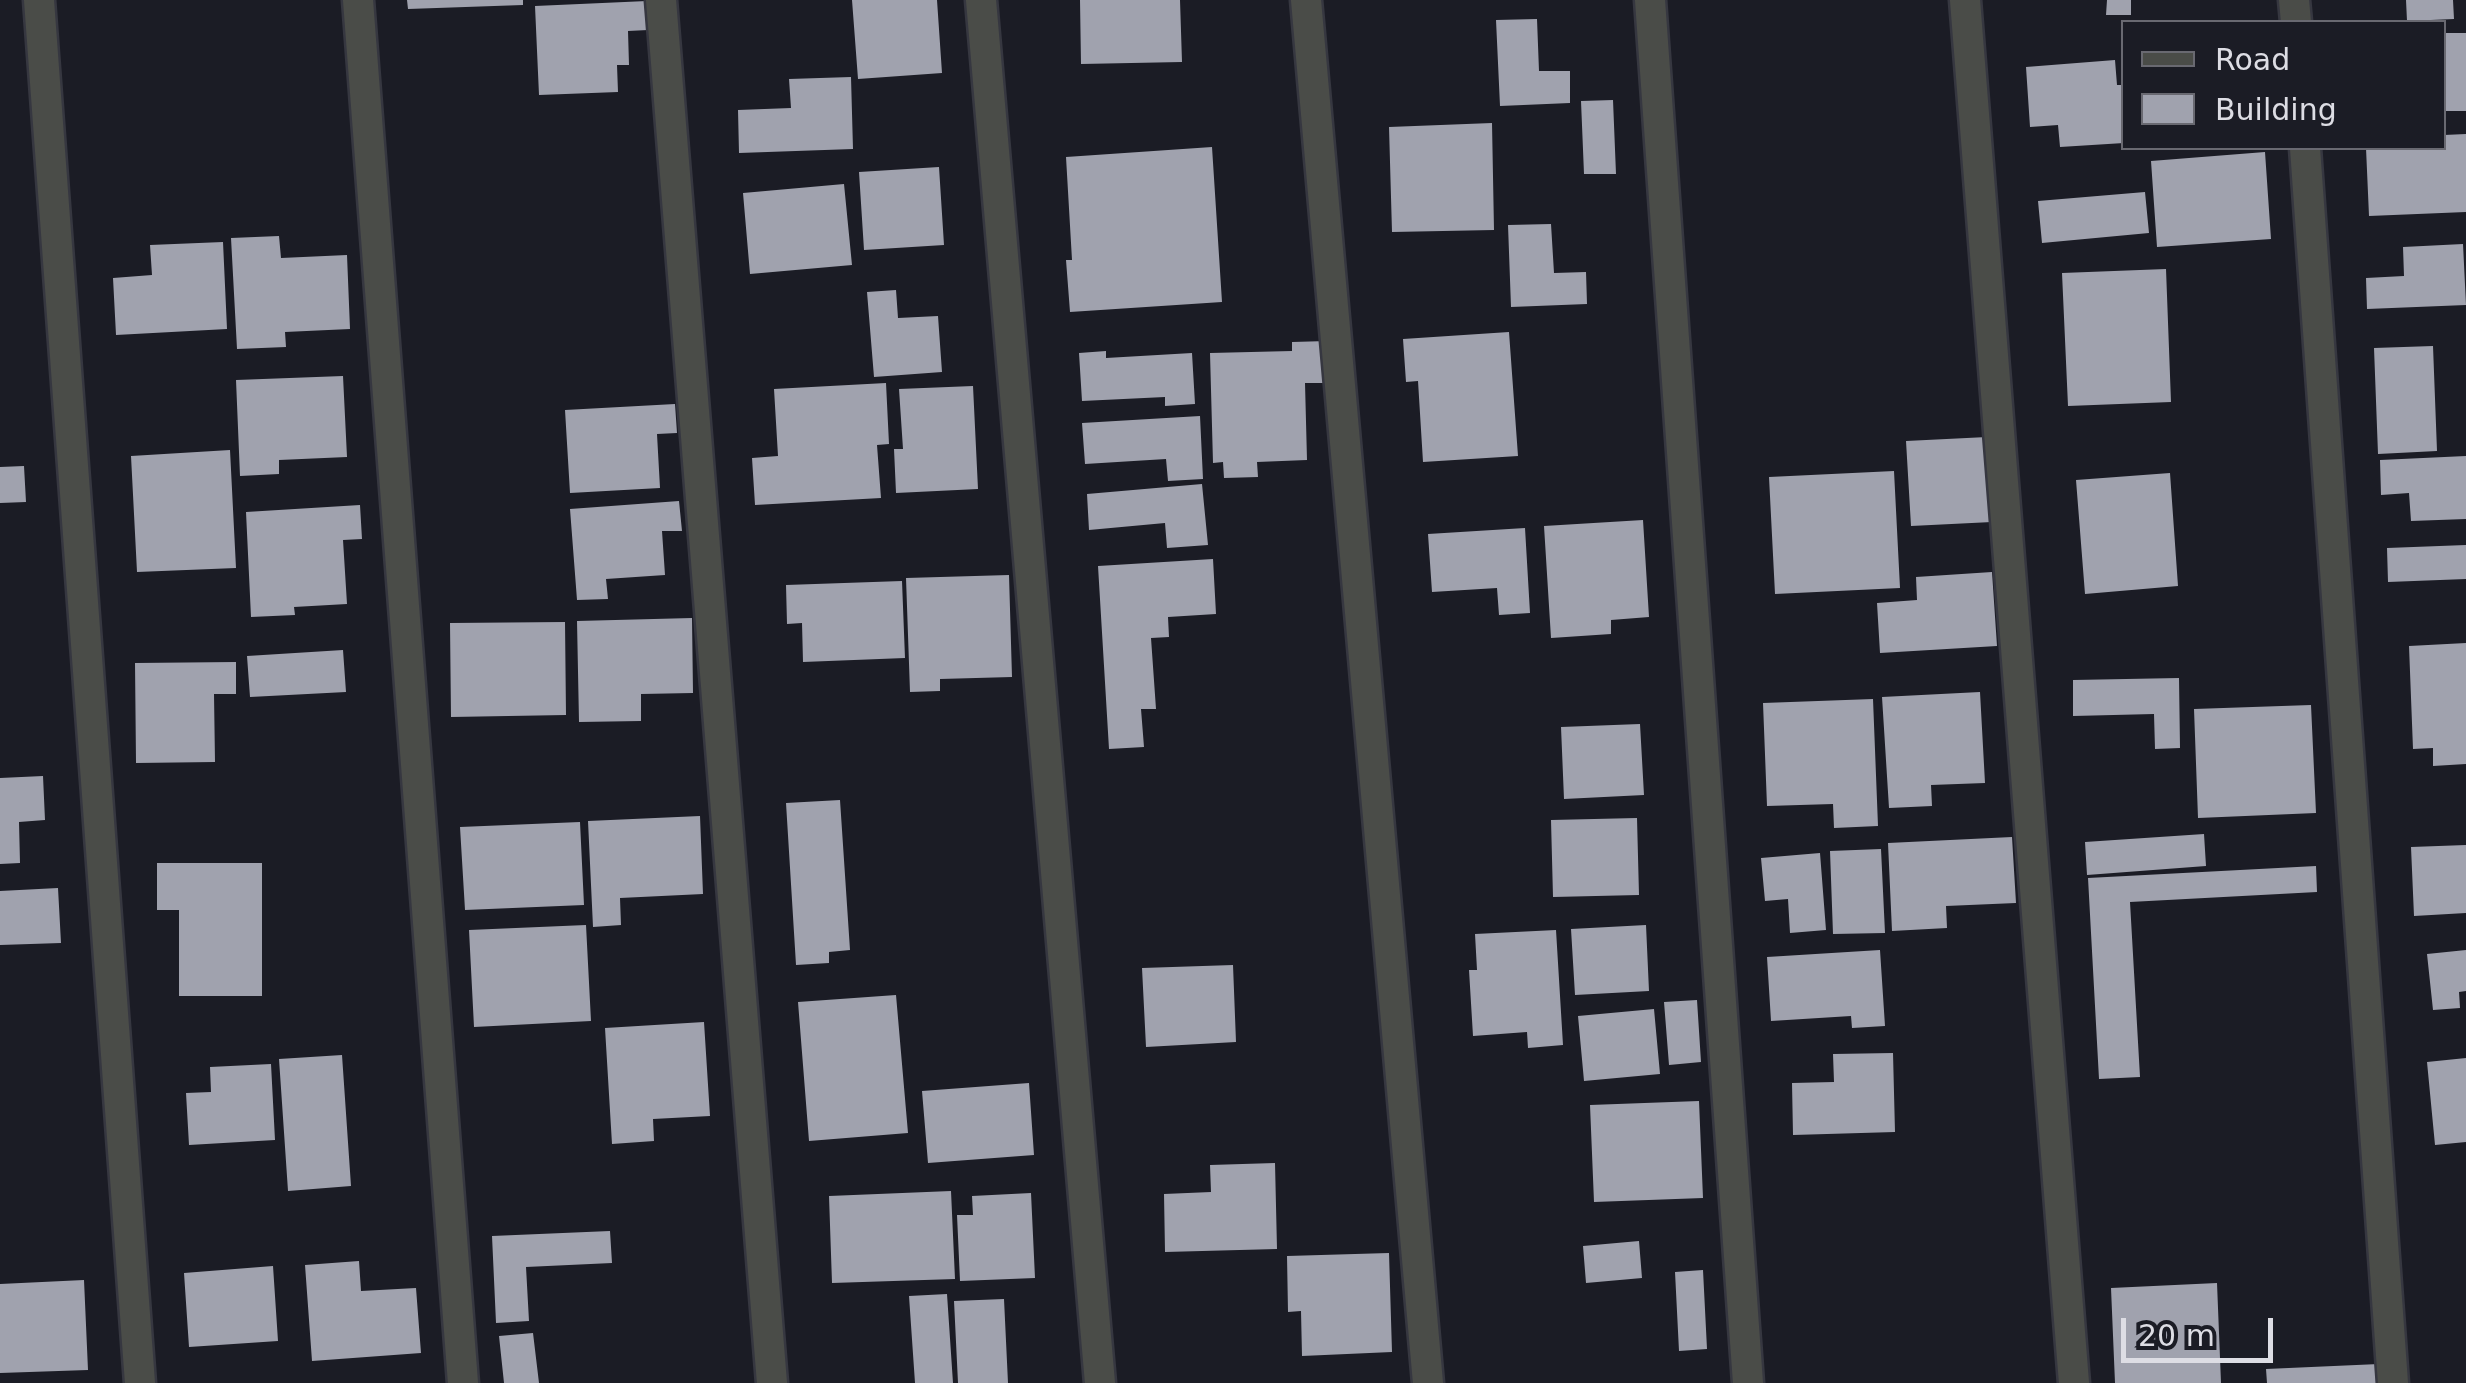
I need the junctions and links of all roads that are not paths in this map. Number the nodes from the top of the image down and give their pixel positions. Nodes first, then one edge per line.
1 (38, 0) edge
2 (358, 0) edge
3 (661, 0) edge
4 (981, 0) edge
5 (1306, 0) edge
6 (1650, 0) edge
7 (1965, 0) edge
8 (2305, 150) edge
9 (140, 1383) edge
10 (463, 1383) edge
11 (772, 1383) edge
12 (1100, 1383) edge
13 (1428, 1383) edge
14 (1748, 1383) edge
15 (2074, 1383) edge
16 (2393, 1383) edge

1 - 9 street
2 - 10 street
3 - 11 street
4 - 12 street
5 - 13 street
6 - 14 street
7 - 15 street
8 - 16 street

